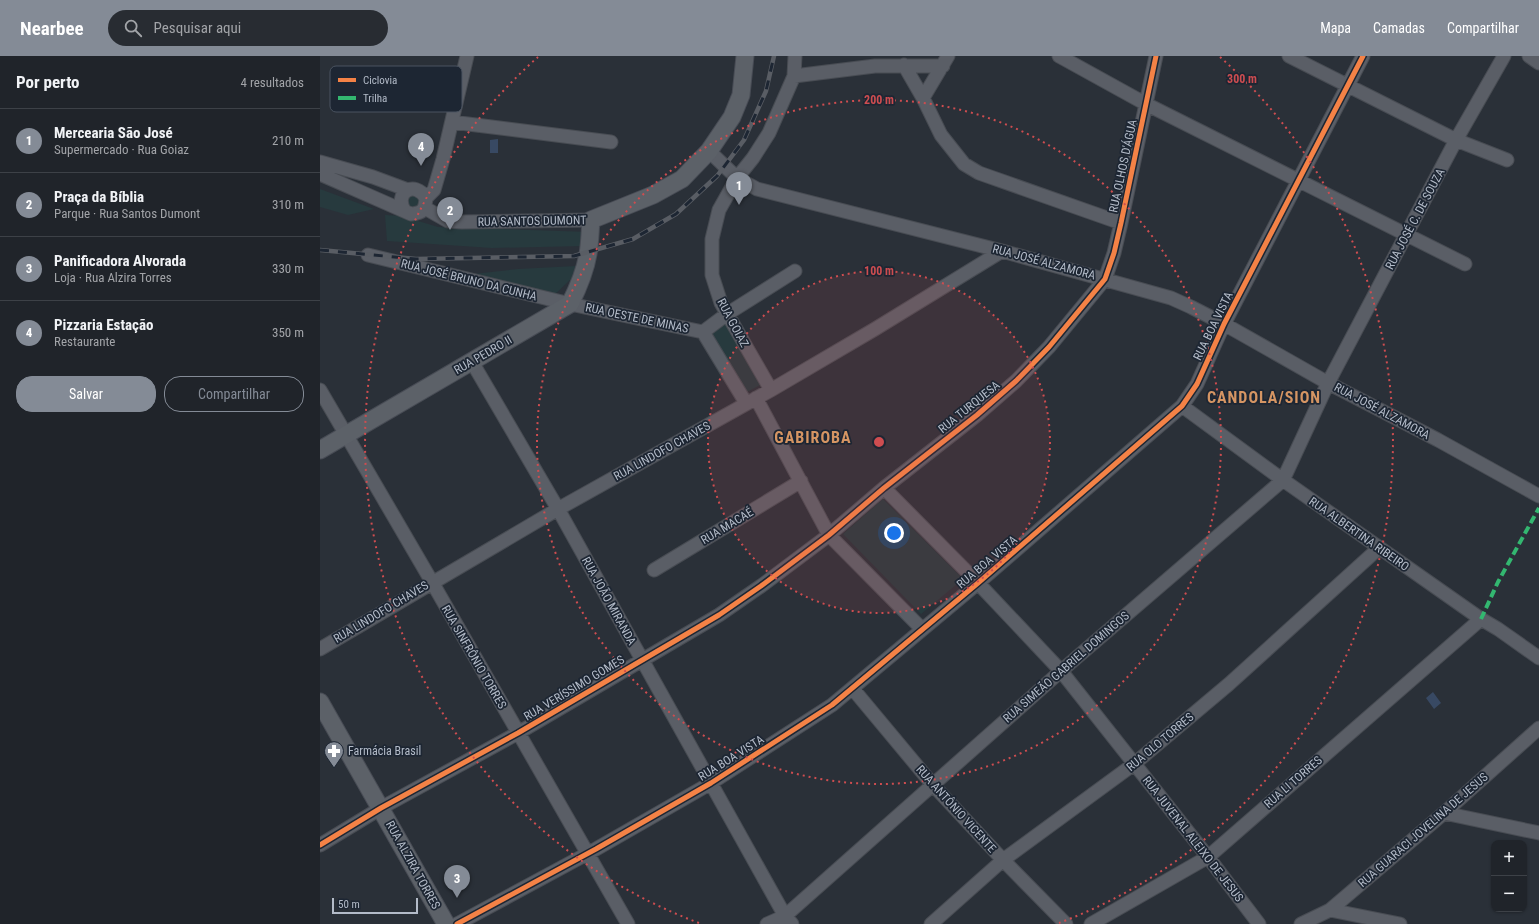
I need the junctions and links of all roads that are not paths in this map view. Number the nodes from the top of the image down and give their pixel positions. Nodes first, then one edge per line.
1 (467, 56) edge
2 (745, 56) edge
3 (795, 56) edge
4 (1059, 56) edge
5 (1156, 56) edge
6 (1289, 56) edge
7 (1363, 56) edge
8 (1504, 56) edge
9 (1530, 56) edge
10 (875, 61) edge
11 (945, 61) edge
12 (1539, 64) edge
13 (904, 65) junction
14 (794, 76) junction
15 (462, 78) edge
16 (1348, 85) junction
17 (924, 98) junction
18 (1146, 104) junction
19 (454, 112) edge
20 (452, 122) junction
21 (1456, 140) junction
22 (611, 142) dead end
23 (709, 151) junction
24 (1507, 160) dead end
25 (320, 162) edge
26 (320, 174) edge
27 (736, 178) junction
28 (1298, 181) junction
29 (408, 190) junction
30 (426, 203) junction
31 (404, 210) junction
32 (591, 220) junction
33 (1121, 223) junction
34 (1406, 234) junction
35 (1002, 251) junction
36 (368, 254) dead end
37 (1465, 264) dead end
38 (795, 271) dead end
39 (1106, 279) junction
40 (570, 304) junction
41 (727, 314) junction
42 (1224, 324) junction
43 (703, 332) junction
44 (472, 362) junction
45 (1328, 383) junction
46 (320, 390) edge
47 (771, 390) junction
48 (751, 401) junction
49 (1182, 406) junction
50 (346, 435) junction
51 (320, 450) edge
52 (1283, 480) junction
53 (801, 481) junction
54 (884, 488) junction
55 (1539, 496) edge
56 (558, 509) junction
57 (829, 534) junction
58 (1379, 548) junction
59 (654, 570) dead end
60 (432, 582) junction
61 (978, 583) junction
62 (1481, 619) junction
63 (922, 629) junction
64 (320, 649) edge
65 (1539, 658) edge
66 (642, 659) junction
67 (1060, 671) junction
68 (853, 689) junction
69 (320, 702) edge
70 (1539, 728) edge
71 (518, 733) junction
72 (1134, 764) junction
73 (711, 783) junction
74 (933, 785) junction
75 (381, 808) junction
76 (1444, 813) junction
77 (1539, 833) edge
78 (320, 845) edge
79 (586, 854) junction
80 (1208, 857) junction
81 (1002, 860) junction
82 (1330, 910) junction
83 (789, 920) edge
84 (446, 924) edge
85 (457, 924) edge
86 (628, 924) edge
87 (767, 924) edge
88 (931, 924) edge
89 (1066, 924) edge
90 (1090, 924) edge
91 (1259, 924) edge
92 (1301, 924) edge
93 (1400, 924) edge

1 - 15 street
2 - 23 main road, RUA SANTOS DUMONT
3 - 14 street, RUA GOIAZ
4 - 18 street
5 - 18 street, RUA OLHOS D'ÁGUA
6 - 16 street
7 - 16 street, RUA BOA VISTA
8 - 21 street, RUA JOSÉ C. DE SOUZA
9 - 12 street
10 - 13 street
10 - 14 street
11 - 13 street
11 - 17 street
13 - 17 street
14 - 27 street, RUA GOIAZ
16 - 21 street
16 - 28 street, RUA BOA VISTA
17 - 33 street
18 - 28 street
18 - 33 street, RUA OLHOS D'ÁGUA
19 - 20 street
20 - 22 street
20 - 30 street
21 - 24 street
21 - 34 street, RUA JOSÉ C. DE SOUZA
23 - 27 street, RUA JOSÉ ALZAMORA
23 - 32 main road, RUA SANTOS DUMONT
25 - 29 street
26 - 31 street
27 - 35 street, RUA JOSÉ ALZAMORA
27 - 41 street, RUA GOIAZ
28 - 34 street
28 - 42 street, RUA BOA VISTA
29 - 30 street
29 - 31 street
30 - 31 street
30 - 32 street, RUA SANTOS DUMONT
32 - 40 main road
33 - 39 street, RUA OLHOS D'ÁGUA
34 - 37 street
34 - 45 street, RUA JOSÉ C. DE SOUZA
35 - 39 street, RUA JOSÉ ALZAMORA
35 - 47 street, RUA LINDOFO CHAVES
36 - 40 street, RUA JOSÉ BRUNO DA CUNHA
38 - 41 street
39 - 42 street, RUA JOSÉ ALZAMORA
39 - 54 street, RUA TURQUESA
40 - 43 street, RUA OESTE DE MINAS
40 - 44 main road, RUA PEDRO II
41 - 43 street
41 - 47 street, RUA GOIAZ
42 - 45 street, RUA JOSÉ ALZAMORA
42 - 49 street, RUA BOA VISTA
43 - 48 street
44 - 50 main road, RUA PEDRO II
44 - 56 street, RUA JOÃO MIRANDA
45 - 52 street, RUA SIMEÃO GABRIEL DOMINGOS
45 - 55 street, RUA JOSÉ ALZAMORA
46 - 50 street, RUA SINFRÔNIO TORRES
47 - 48 street, RUA LINDOFO CHAVES
48 - 53 street
48 - 56 street, RUA LINDOFO CHAVES
49 - 52 street, RUA ALBERTINA RIBEIRO
49 - 61 street, RUA BOA VISTA
50 - 51 main road, RUA PEDRO II
50 - 60 street, RUA SINFRÔNIO TORRES
52 - 58 street, RUA ALBERTINA RIBEIRO
52 - 67 street, RUA SIMEÃO GABRIEL DOMINGOS
53 - 57 street
53 - 59 street, RUA MACAÉ
54 - 57 street, RUA TURQUESA
54 - 61 street, RUA JUVENAL ALEIXO DE JESUS
56 - 60 street, RUA LINDOFO CHAVES
56 - 66 street, RUA JOÃO MIRANDA
57 - 63 street
57 - 66 street, RUA VERÍSSIMO GOMES
58 - 62 street, RUA ALBERTINA RIBEIRO
58 - 72 street, RUA OLO TORRES
60 - 64 street, RUA LINDOFO CHAVES
60 - 71 street, RUA SINFRÔNIO TORRES
61 - 63 street, RUA BOA VISTA
61 - 67 street, RUA JUVENAL ALEIXO DE JESUS
62 - 65 street, RUA ALBERTINA RIBEIRO
62 - 80 street, RUA LI TORRES
63 - 68 street, RUA BOA VISTA
66 - 71 street, RUA VERÍSSIMO GOMES
66 - 73 street, RUA JOÃO MIRANDA
67 - 72 street, RUA JUVENAL ALEIXO DE JESUS
67 - 74 street, RUA SIMEÃO GABRIEL DOMINGOS
68 - 73 street, RUA BOA VISTA
68 - 74 street, RUA ANTÔNIO VICENTE
69 - 75 main road, RUA ALZIRA TORRES
70 - 76 street, RUA GUARACI JOVELINA DE JESUS
71 - 75 street, RUA VERÍSSIMO GOMES
71 - 79 street, RUA SINFRÔNIO TORRES
72 - 80 street, RUA JUVENAL ALEIXO DE JESUS
72 - 81 street, RUA OLO TORRES
73 - 79 street, RUA BOA VISTA
73 - 83 street, RUA JOÃO MIRANDA
74 - 81 street, RUA ANTÔNIO VICENTE
74 - 83 street, RUA SIMEÃO GABRIEL DOMINGOS
75 - 78 street, RUA VERÍSSIMO GOMES
75 - 84 main road, RUA ALZIRA TORRES
76 - 77 street
76 - 82 street, RUA GUARACI JOVELINA DE JESUS
79 - 85 street, RUA BOA VISTA
79 - 86 street, RUA SINFRÔNIO TORRES
80 - 90 street, RUA LI TORRES
80 - 91 street, RUA JUVENAL ALEIXO DE JESUS
81 - 88 street, RUA OLO TORRES
81 - 89 street, RUA ANTÔNIO VICENTE
82 - 92 street, RUA GUARACI JOVELINA DE JESUS
82 - 93 street
83 - 87 street, RUA SIMEÃO GABRIEL DOMINGOS

